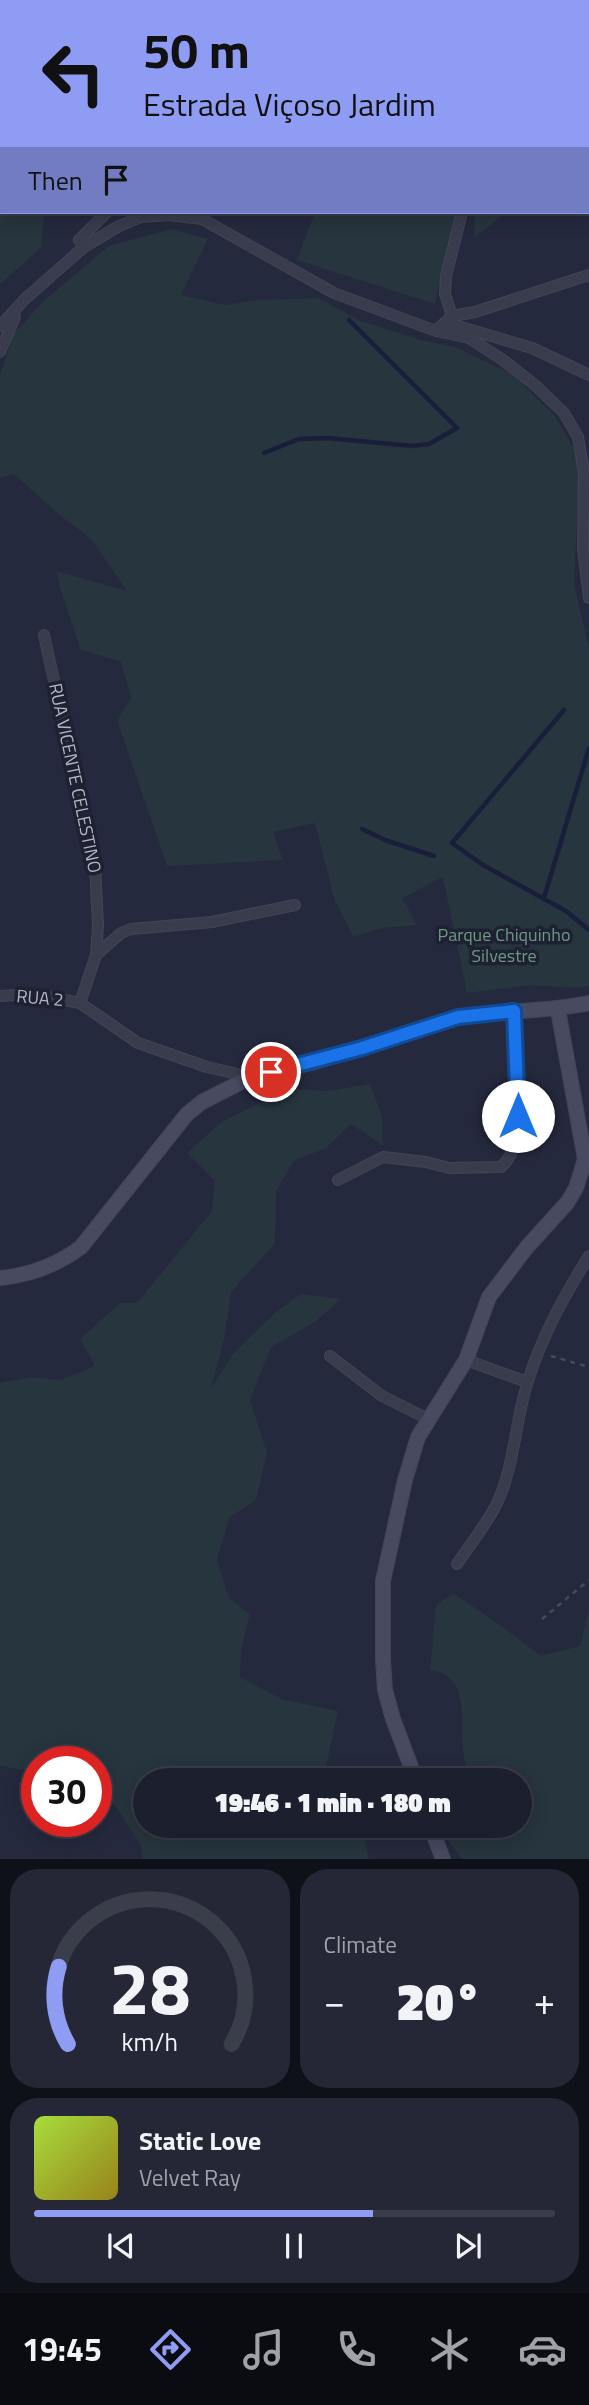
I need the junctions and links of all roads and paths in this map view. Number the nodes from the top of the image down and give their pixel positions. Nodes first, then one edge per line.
1 (105, 214) edge
2 (462, 214) edge
3 (84, 247) junction
4 (589, 275) edge
5 (25, 299) junction
6 (450, 319) junction
7 (0, 326) edge
8 (436, 331) junction
9 (0, 352) edge
10 (589, 375) edge
11 (589, 597) edge
12 (44, 635) dead end
13 (295, 905) dead end
14 (96, 955) junction
15 (0, 996) edge
16 (80, 1003) junction
17 (589, 1003) edge
18 (558, 1010) junction
19 (514, 1011) junction
20 (251, 1077) junction
21 (338, 1180) dead end
22 (589, 1256) edge
23 (0, 1278) edge
24 (537, 1352) junction
25 (330, 1356) dead end
26 (466, 1360) junction
27 (589, 1367) edge
28 (527, 1382) junction
29 (428, 1419) junction
30 (457, 1564) dead end
31 (589, 1580) edge
32 (542, 1619) dead end
33 (411, 1768) edge
34 (435, 1838) edge
35 (443, 1859) edge

1 - 3 street
2 - 6 street
3 - 5 street
3 - 8 street
4 - 6 street
5 - 7 street
5 - 9 street
6 - 8 street
6 - 10 street
8 - 11 street
12 - 14 street, RUA VICENTE CELESTINO
13 - 14 street
14 - 16 street, RUA VICENTE CELESTINO
15 - 16 street, RUA 2
16 - 20 street
17 - 18 street
18 - 19 street
18 - 26 street
19 - 20 street
19 - 21 street
20 - 23 street
22 - 24 street
24 - 27 path
24 - 28 street
25 - 29 street
26 - 28 street
26 - 29 street
28 - 30 street
29 - 33 street
31 - 32 path
34 - 35 street

